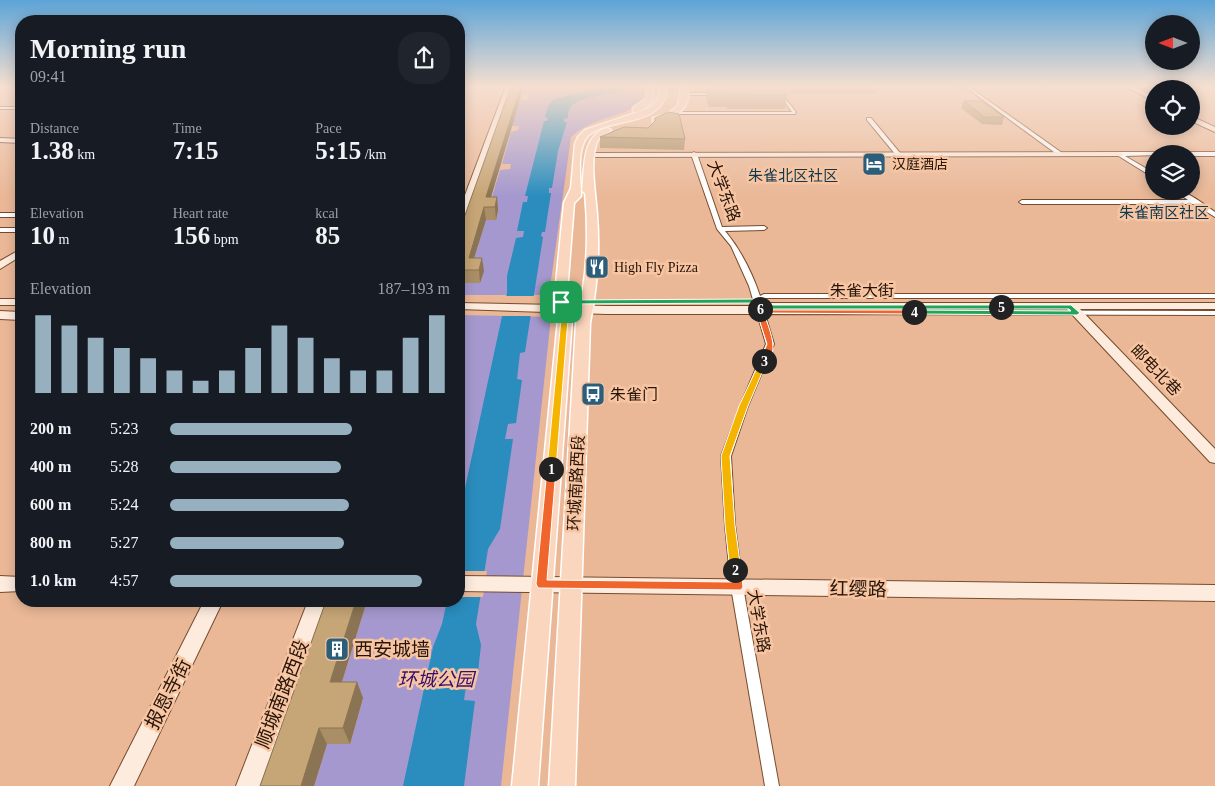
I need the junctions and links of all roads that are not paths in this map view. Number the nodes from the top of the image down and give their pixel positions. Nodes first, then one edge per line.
1 (496, 123) edge
2 (602, 123) edge
3 (621, 123) edge
4 (628, 123) edge
5 (643, 123) edge
6 (872, 123) edge
7 (1017, 123) edge
8 (1200, 123) edge
9 (1215, 130) edge
10 (592, 134) junction
11 (0, 140) edge
12 (15, 141) edge
13 (694, 154) junction
14 (898, 154) junction
15 (1060, 154) junction
16 (1119, 154) junction
17 (1215, 154) edge
18 (590, 155) junction
19 (1145, 170) edge
20 (583, 184) junction
21 (1192, 200) edge
22 (1022, 202) dead end
23 (1195, 202) junction
24 (465, 207) edge
25 (0, 215) edge
26 (15, 215) edge
27 (1215, 215) edge
28 (764, 228) dead end
29 (720, 229) junction
30 (0, 230) edge
31 (15, 230) edge
32 (15, 256) edge
33 (0, 266) edge
34 (570, 285) tunnel mouth
35 (582, 285) tunnel mouth
36 (1215, 296) edge
37 (0, 297) edge
38 (15, 297) edge
39 (465, 299) edge
40 (1215, 301) edge
41 (0, 302) edge
42 (15, 302) edge
43 (490, 305) junction
44 (540, 305) joint
45 (758, 305) junction
46 (465, 306) edge
47 (562, 306) junction
48 (587, 306) junction
49 (1215, 306) edge
50 (0, 309) edge
51 (15, 309) edge
52 (1074, 310) junction
53 (1215, 313) edge
54 (0, 315) edge
55 (15, 316) edge
56 (1215, 458) edge
57 (0, 584) edge
58 (15, 584) edge
59 (465, 584) edge
60 (541, 584) junction
61 (571, 585) junction
62 (738, 587) junction
63 (1215, 593) edge
64 (211, 607) edge
65 (315, 607) edge
66 (122, 786) edge
67 (248, 786) edge
68 (525, 786) edge
69 (562, 786) edge
70 (772, 786) edge

1 - 24 street
2 - 10 main road
3 - 10 main road
4 - 10 main road
5 - 10 main road
6 - 14 street
7 - 15 street
8 - 9 street
10 - 18 main road, 环城南路西段
10 - 20 main road, 环城南路西段
11 - 12 street
13 - 14 street
13 - 18 street
13 - 29 street, 大学东路
14 - 15 street
15 - 16 street
16 - 17 street
16 - 19 street
18 - 20 main road, 环城南路西段
20 - 34 main road, 环城南路西段
20 - 35 main road, 环城南路西段
20 - 47 main road, 环城南路西段
20 - 48 main road, 环城南路西段
21 - 23 street
22 - 23 street
23 - 27 street
25 - 26 street
28 - 29 street
29 - 45 street, 大学东路
30 - 31 street
32 - 33 street
36 - 45 street
37 - 38 street
39 - 43 street
40 - 45 street, 朱雀大街
41 - 42 street
43 - 44 street
43 - 46 street
44 - 47 main road, 朱雀大街
45 - 48 main road, 朱雀大街
45 - 52 main road, 朱雀大街
45 - 62 street, 大学东路
47 - 48 main road, 朱雀大街
47 - 60 main road, 环城南路西段
48 - 61 main road, 环城南路西段
49 - 52 main road, 朱雀大街
50 - 51 street
52 - 53 street
52 - 56 street, 邮电北巷
54 - 55 street
57 - 58 street
59 - 60 street, 红缨路
60 - 61 street, 红缨路
60 - 68 main road, 环城南路西段
61 - 62 street, 红缨路
61 - 69 main road, 环城南路西段
62 - 63 street, 红缨路
62 - 70 street, 大学东路
64 - 66 street, 报恩寺街
65 - 67 street, 顺城南路西段

